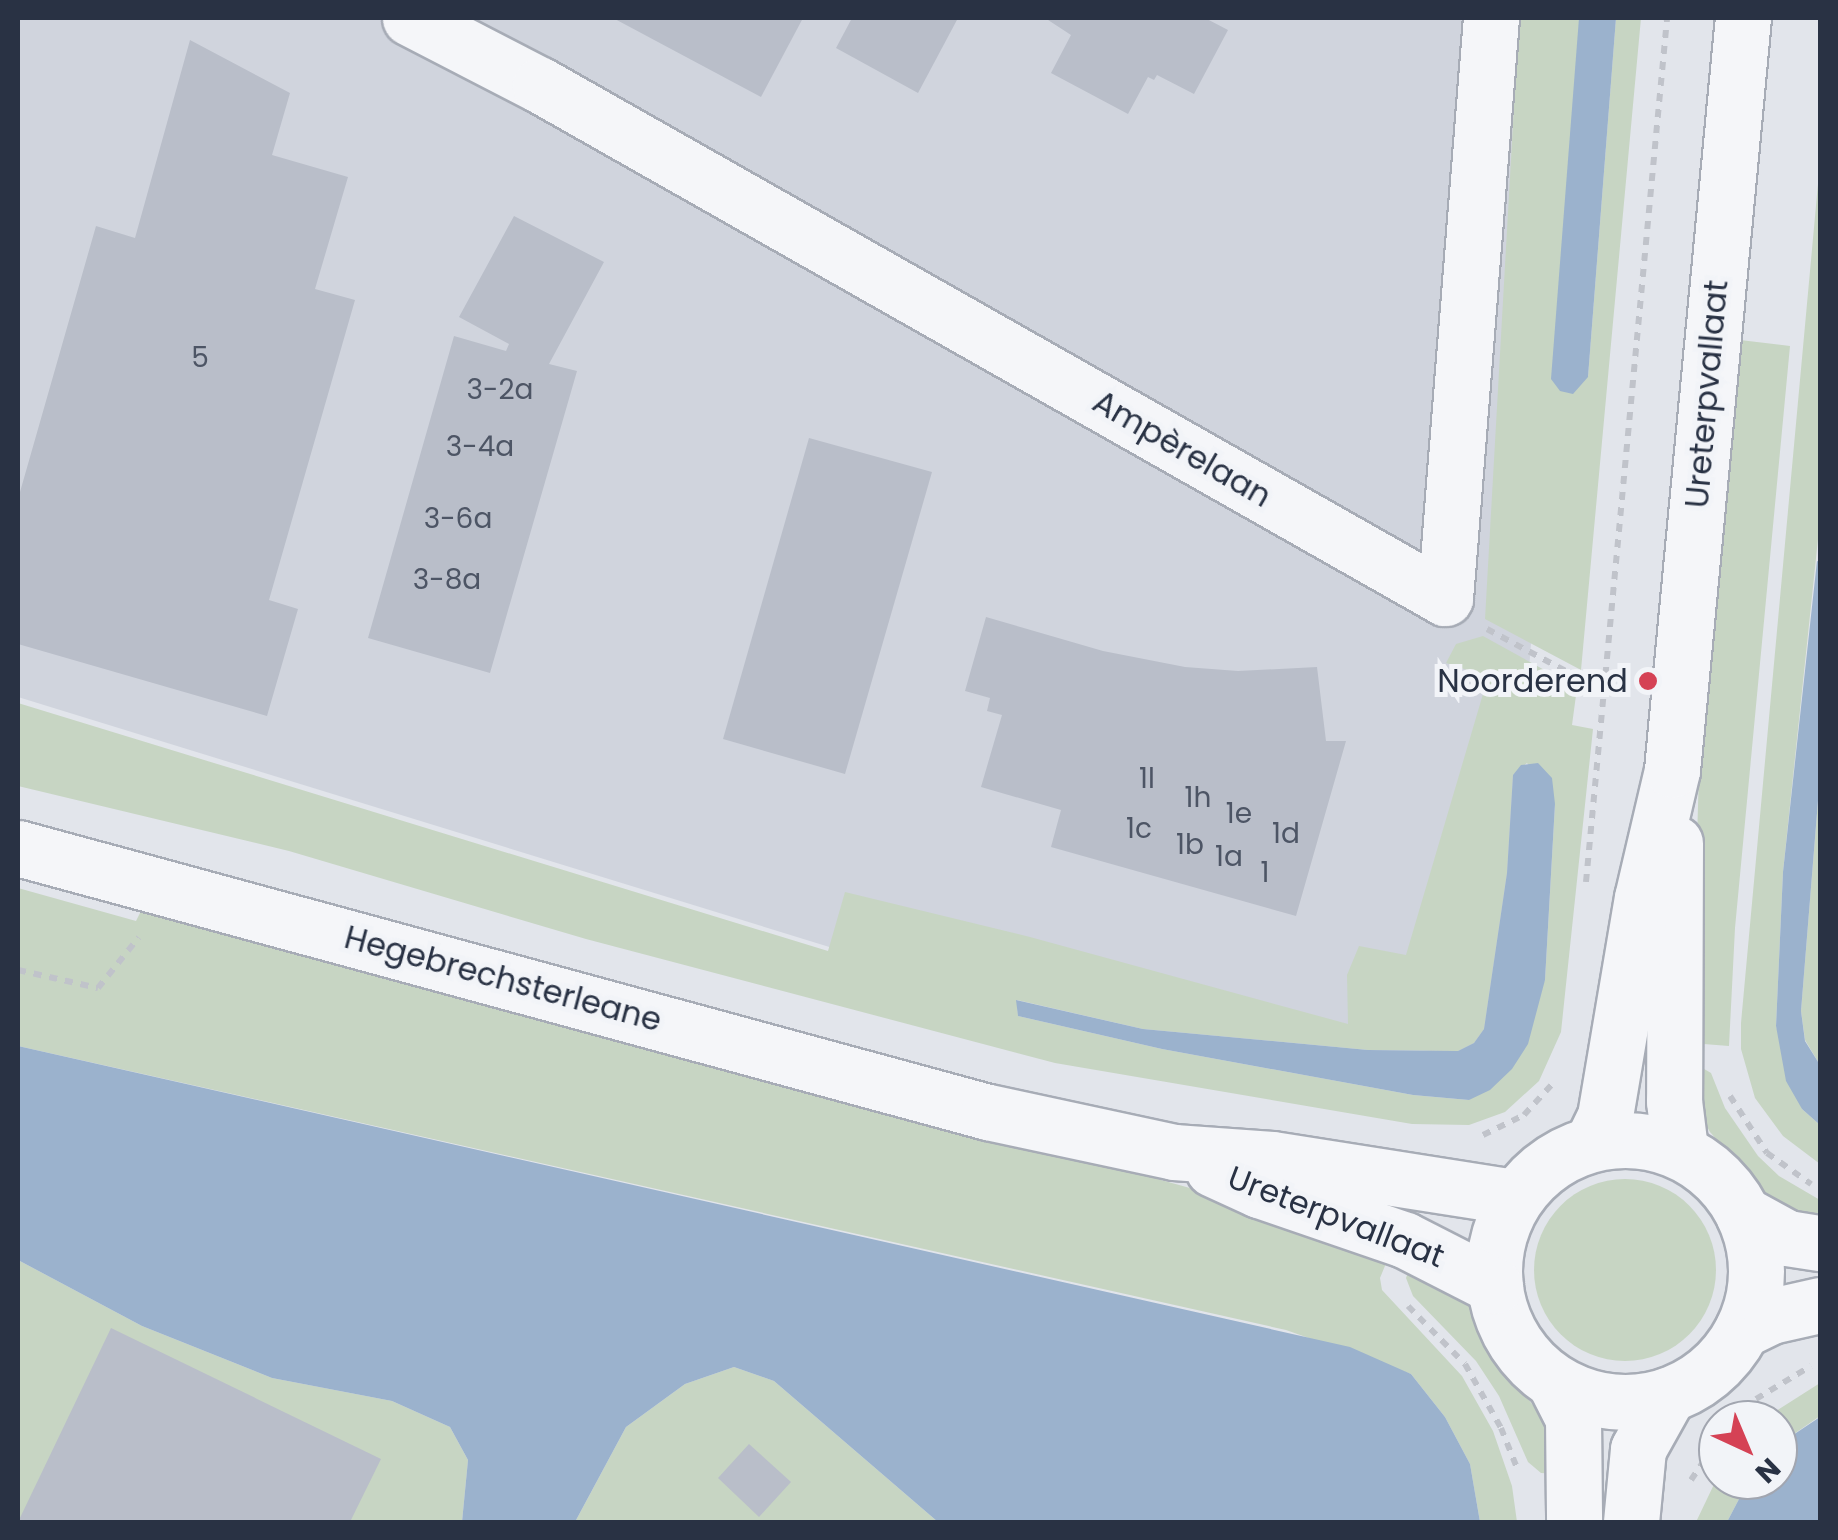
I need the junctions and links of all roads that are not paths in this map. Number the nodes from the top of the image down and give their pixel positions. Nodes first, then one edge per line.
1 (410, 18) edge
2 (1491, 18) edge
3 (1743, 18) edge
4 (1672, 770) junction
5 (18, 848) edge
6 (988, 1112) joint
7 (1592, 1143) junction
8 (1680, 1150) junction
9 (1174, 1152) junction
10 (1515, 1197) junction
11 (1743, 1214) junction
12 (1820, 1243) edge
13 (1495, 1286) junction
14 (1820, 1304) edge
15 (1742, 1330) junction
16 (1556, 1385) junction
17 (1668, 1394) junction
18 (1574, 1522) edge
19 (1630, 1522) edge

1 - 2 street, Ampèrelaan
3 - 4 street, Ureterpvallaat
4 - 7 street, Ureterpvallaat
4 - 8 street, Ureterpvallaat
5 - 6 street, Hegebrechsterleane
6 - 9 street, Ureterpvallaat
7 - 8 street
7 - 10 street
8 - 11 street
9 - 10 street, Ureterpvallaat
9 - 13 street, Ureterpvallaat
10 - 13 street
11 - 12 street
11 - 15 street
13 - 16 street
14 - 15 street
15 - 17 street
16 - 17 street
16 - 18 street
17 - 19 street

